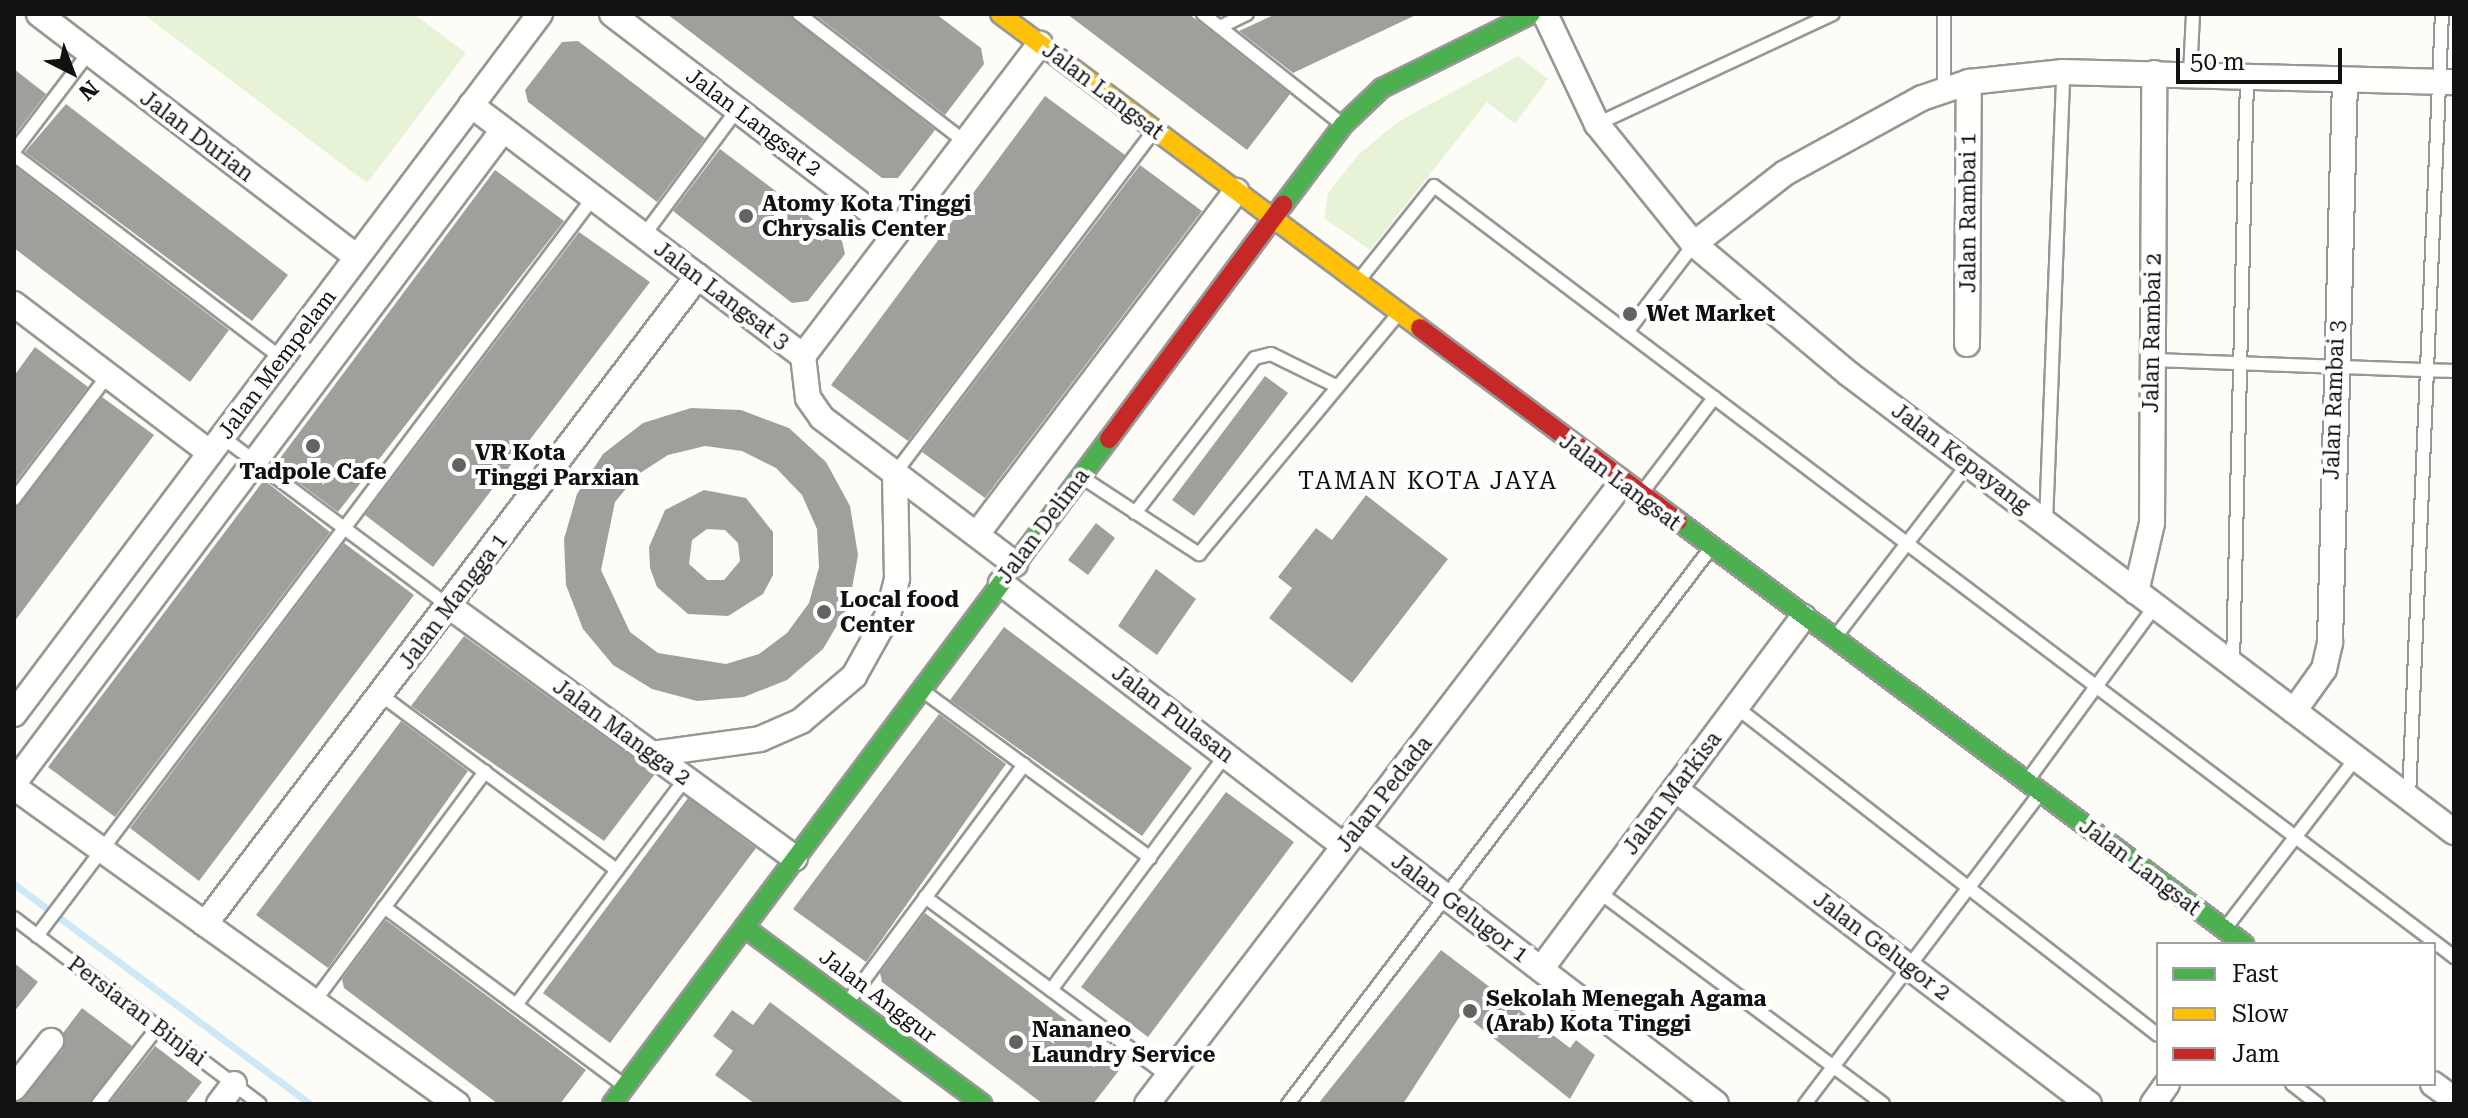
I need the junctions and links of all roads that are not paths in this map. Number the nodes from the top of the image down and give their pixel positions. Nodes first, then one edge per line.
1 (540, 14) edge
2 (612, 14) edge
3 (799, 14) edge
4 (1000, 14) edge
5 (1203, 14) edge
6 (1247, 14) edge
7 (1531, 14) edge
8 (1545, 14) edge
9 (1833, 14) edge
10 (1944, 14) edge
11 (2193, 14) edge
12 (2442, 14) edge
13 (44, 15) edge
14 (1220, 27) junction
15 (1040, 44) junction
16 (88, 54) junction
17 (2063, 72) junction
18 (2154, 73) junction
19 (2190, 74) junction
20 (2247, 77) junction
21 (2345, 80) junction
22 (1969, 82) junction
23 (2446, 82) edge
24 (1944, 87) junction
25 (471, 105) junction
26 (737, 110) junction
27 (1597, 124) junction
28 (1343, 125) junction
29 (503, 130) junction
30 (1154, 130) junction
31 (965, 142) junction
32 (14, 153) edge
33 (1236, 191) junction
34 (593, 198) junction
35 (1273, 218) junction
36 (896, 231) junction
37 (644, 235) junction
38 (1694, 244) junction
39 (357, 257) junction
40 (698, 276) junction
41 (1357, 282) junction
42 (1399, 313) junction
43 (19, 317) edge
44 (1627, 332) junction
45 (1967, 344) dead end
46 (803, 356) junction
47 (281, 358) junction
48 (2153, 360) junction
49 (2242, 364) junction
50 (2334, 366) junction
51 (2427, 369) junction
52 (2454, 371) edge
53 (108, 375) junction
54 (1336, 386) junction
55 (1714, 398) junction
56 (216, 445) junction
57 (254, 460) junction
58 (1968, 464) junction
59 (895, 473) junction
60 (1081, 476) junction
61 (1630, 490) junction
62 (14, 499) edge
63 (1135, 513) junction
64 (2046, 523) junction
65 (342, 526) junction
66 (977, 534) junction
67 (1906, 546) junction
68 (1710, 549) junction
69 (1008, 573) junction
70 (2146, 599) junction
71 (449, 606) junction
72 (1803, 617) junction
73 (1833, 640) junction
74 (2233, 664) junction
75 (2095, 687) junction
76 (921, 690) junction
77 (381, 695) junction
78 (1736, 707) junction
79 (2294, 711) junction
80 (14, 714) edge
81 (652, 754) junction
82 (1226, 754) junction
83 (2356, 758) junction
84 (1024, 765) junction
85 (485, 772) junction
86 (686, 778) junction
87 (14, 785) edge
88 (2032, 788) junction
89 (1675, 789) junction
90 (2409, 797) junction
91 (2454, 832) edge
92 (1350, 837) junction
93 (2296, 838) junction
94 (103, 851) junction
95 (795, 858) junction
96 (1150, 858) junction
97 (617, 870) junction
98 (1965, 891) junction
99 (1599, 892) junction
100 (925, 897) junction
101 (1446, 900) junction
102 (384, 907) junction
103 (14, 918) edge
104 (205, 924) junction
105 (744, 927) junction
106 (2224, 930) junction
107 (37, 936) junction
108 (2241, 942) edge
109 (2434, 942) edge
110 (2436, 943) edge
111 (2454, 957) edge
112 (1908, 966) junction
113 (1541, 969) junction
114 (1051, 990) junction
115 (314, 1002) junction
116 (847, 1003) junction
117 (516, 1005) junction
118 (158, 1027) junction
119 (2156, 1034) edge
120 (51, 1041) dead end
121 (1833, 1067) junction
122 (1168, 1076) junction
123 (234, 1084) junction
124 (625, 1086) junction
125 (2166, 1086) edge
126 (2295, 1086) edge
127 (2436, 1086) edge
128 (14, 1088) edge
129 (2454, 1099) edge
130 (973, 1101) edge
131 (98, 1104) edge
132 (219, 1104) edge
133 (260, 1104) edge
134 (457, 1104) edge
135 (613, 1104) edge
136 (1147, 1104) edge
137 (1288, 1104) edge
138 (1716, 1104) edge
139 (1805, 1104) edge
140 (1883, 1104) edge
141 (2089, 1104) edge
142 (2153, 1104) edge
143 (2318, 1104) edge

1 - 25 street, Jalan Mempelam
2 - 26 street, Jalan Langsat 2
3 - 31 lane
4 - 15 street, Jalan Langsat
5 - 14 lane
6 - 14 lane
7 - 28 street, Jalan Delima
8 - 27 street, Jalan Kepayang
9 - 27 lane
10 - 24 lane
11 - 19 lane
12 - 23 lane
13 - 16 street, Jalan Durian
14 - 28 lane
15 - 30 street, Jalan Langsat
15 - 31 street
16 - 32 lane
16 - 39 street, Jalan Durian
17 - 18 street
17 - 22 street
17 - 64 lane
18 - 19 street
18 - 48 street, Jalan Rambai 2
19 - 20 street
20 - 21 street
20 - 49 lane
21 - 23 street
21 - 50 street, Jalan Rambai 3
22 - 24 street
22 - 45 street, Jalan Rambai 1
23 - 51 lane
24 - 38 street
25 - 29 street, Jalan Langsat 3
25 - 39 street, Jalan Mempelam
26 - 36 street, Jalan Langsat 2
26 - 37 lane
27 - 38 street, Jalan Kepayang
28 - 35 street, Jalan Delima
29 - 34 street, Jalan Langsat 3
29 - 57 street, Jalan Mempelam
30 - 33 street, Jalan Langsat
30 - 59 lane
31 - 36 street
32 - 47 lane
33 - 35 street, Jalan Langsat
33 - 66 street
34 - 37 street, Jalan Langsat 3
34 - 65 lane
35 - 41 street, Jalan Langsat
35 - 60 street, Jalan Delima
36 - 46 street
37 - 40 street, Jalan Langsat 3
38 - 44 lane
38 - 58 street, Jalan Kepayang
39 - 47 street, Jalan Mempelam
40 - 46 street, Jalan Langsat 3
40 - 71 street, Jalan Mangga 1
41 - 42 street, Jalan Langsat
41 - 44 lane
42 - 54 lane
42 - 61 street, Jalan Langsat
43 - 53 street
44 - 55 lane
46 - 59 street, Jalan Langsat 3
47 - 56 street, Jalan Mempelam
48 - 49 lane
48 - 70 street, Jalan Rambai 2
49 - 50 lane
49 - 74 lane
50 - 51 lane
50 - 79 street, Jalan Rambai 3
51 - 52 lane
51 - 90 lane
53 - 56 street
53 - 62 lane
54 - 63 lane
54 - 63 lane
55 - 61 lane
55 - 67 lane
56 - 57 lane
56 - 80 street, Jalan Mempelam
57 - 65 lane
57 - 87 street, Jalan Mempelam
58 - 64 street, Jalan Kepayang
58 - 67 lane
59 - 66 street, Jalan Langsat 3
59 - 81 street
60 - 63 lane
60 - 69 street, Jalan Delima
61 - 68 street, Jalan Langsat
61 - 92 street, Jalan Pedada
64 - 70 street, Jalan Kepayang
65 - 71 lane
65 - 94 lane
66 - 69 street, Jalan Langsat 3
67 - 73 lane
67 - 75 lane
68 - 72 street, Jalan Langsat
68 - 101 lane
69 - 76 street, Jalan Delima
69 - 82 street, Jalan Pulasan
70 - 74 street, Jalan Kepayang
70 - 75 lane
71 - 77 street, Jalan Mangga 1
71 - 81 street, Jalan Mangga 2
72 - 73 street, Jalan Langsat
72 - 78 street, Jalan Markisa
73 - 88 street, Jalan Langsat
74 - 79 street, Jalan Kepayang
75 - 88 lane
75 - 93 lane
76 - 84 lane
76 - 95 street, Jalan Delima
77 - 85 lane
77 - 104 street, Jalan Mangga 1
78 - 89 street, Jalan Markisa
78 - 98 lane
79 - 83 street, Jalan Kepayang
81 - 86 street, Jalan Mangga 2
82 - 92 street, Jalan Pulasan
82 - 96 lane
83 - 90 street, Jalan Kepayang
83 - 93 lane
84 - 96 lane
84 - 100 lane
85 - 97 lane
85 - 102 lane
86 - 95 street, Jalan Mangga 2
86 - 97 lane
87 - 94 street
88 - 98 lane
88 - 106 street, Jalan Langsat
89 - 99 street, Jalan Markisa
89 - 112 street, Jalan Gelugor 2
90 - 91 street, Jalan Kepayang
92 - 101 street, Jalan Gelugor 1
92 - 122 street, Jalan Pedada
93 - 106 lane
93 - 109 lane
94 - 104 street
94 - 107 lane
95 - 105 street, Jalan Delima
96 - 114 lane
97 - 117 lane
98 - 112 lane
98 - 119 lane
99 - 113 street, Jalan Markisa
99 - 121 lane
100 - 114 lane
100 - 116 lane
101 - 113 street, Jalan Gelugor 1
101 - 137 lane
102 - 115 lane
102 - 117 lane
103 - 107 lane, Persiaran Binjai
104 - 115 street
105 - 116 street, Jalan Anggur
105 - 124 street, Jalan Delima
106 - 108 street, Jalan Langsat
107 - 118 lane, Persiaran Binjai
110 - 111 lane
112 - 121 lane
112 - 141 street, Jalan Gelugor 2
113 - 138 street, Jalan Gelugor 1
114 - 122 lane
115 - 134 street
116 - 130 street, Jalan Anggur
117 - 124 lane
118 - 123 lane, Persiaran Binjai
118 - 131 lane
120 - 128 street
121 - 139 lane
121 - 140 lane
122 - 136 street, Jalan Pedada
123 - 132 street
123 - 133 lane, Persiaran Binjai
124 - 135 street, Jalan Delima
125 - 142 street
126 - 143 lane
127 - 129 street

